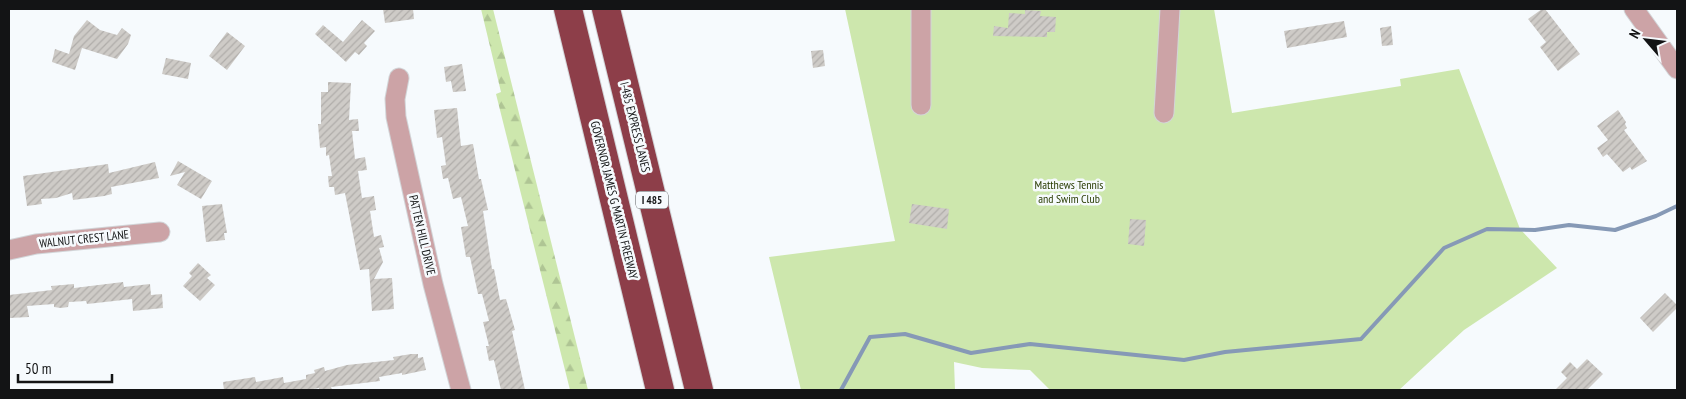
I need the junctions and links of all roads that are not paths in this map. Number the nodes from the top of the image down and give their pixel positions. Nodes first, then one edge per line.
1 (568, 9) edge
2 (588, 9) edge
3 (606, 9) edge
4 (623, 9) edge
5 (921, 9) edge
6 (1170, 9) edge
7 (1634, 9) edge
8 (1677, 69) edge
9 (399, 78) dead end
10 (921, 105) dead end
11 (1164, 113) dead end
12 (160, 232) dead end
13 (9, 250) edge
14 (638, 297) junction
15 (461, 390) edge
16 (660, 390) edge
17 (675, 390) edge
18 (680, 390) edge
19 (699, 390) edge
20 (716, 390) edge

1 - 14 highway, GOVERNOR JAMES G MARTIN FREEWAY
2 - 18 highway, I-485 EXPRESS LANES / I 485
3 - 19 highway, I-485 EXPRESS LANES / I 485
4 - 20 highway, I 485
5 - 10 street
6 - 11 street
7 - 8 street
9 - 15 street, PATTEN HILL DRIVE
12 - 13 street, WALNUT CREST LANE
14 - 16 highway, GOVERNOR JAMES G MARTIN FREEWAY
14 - 17 highway

